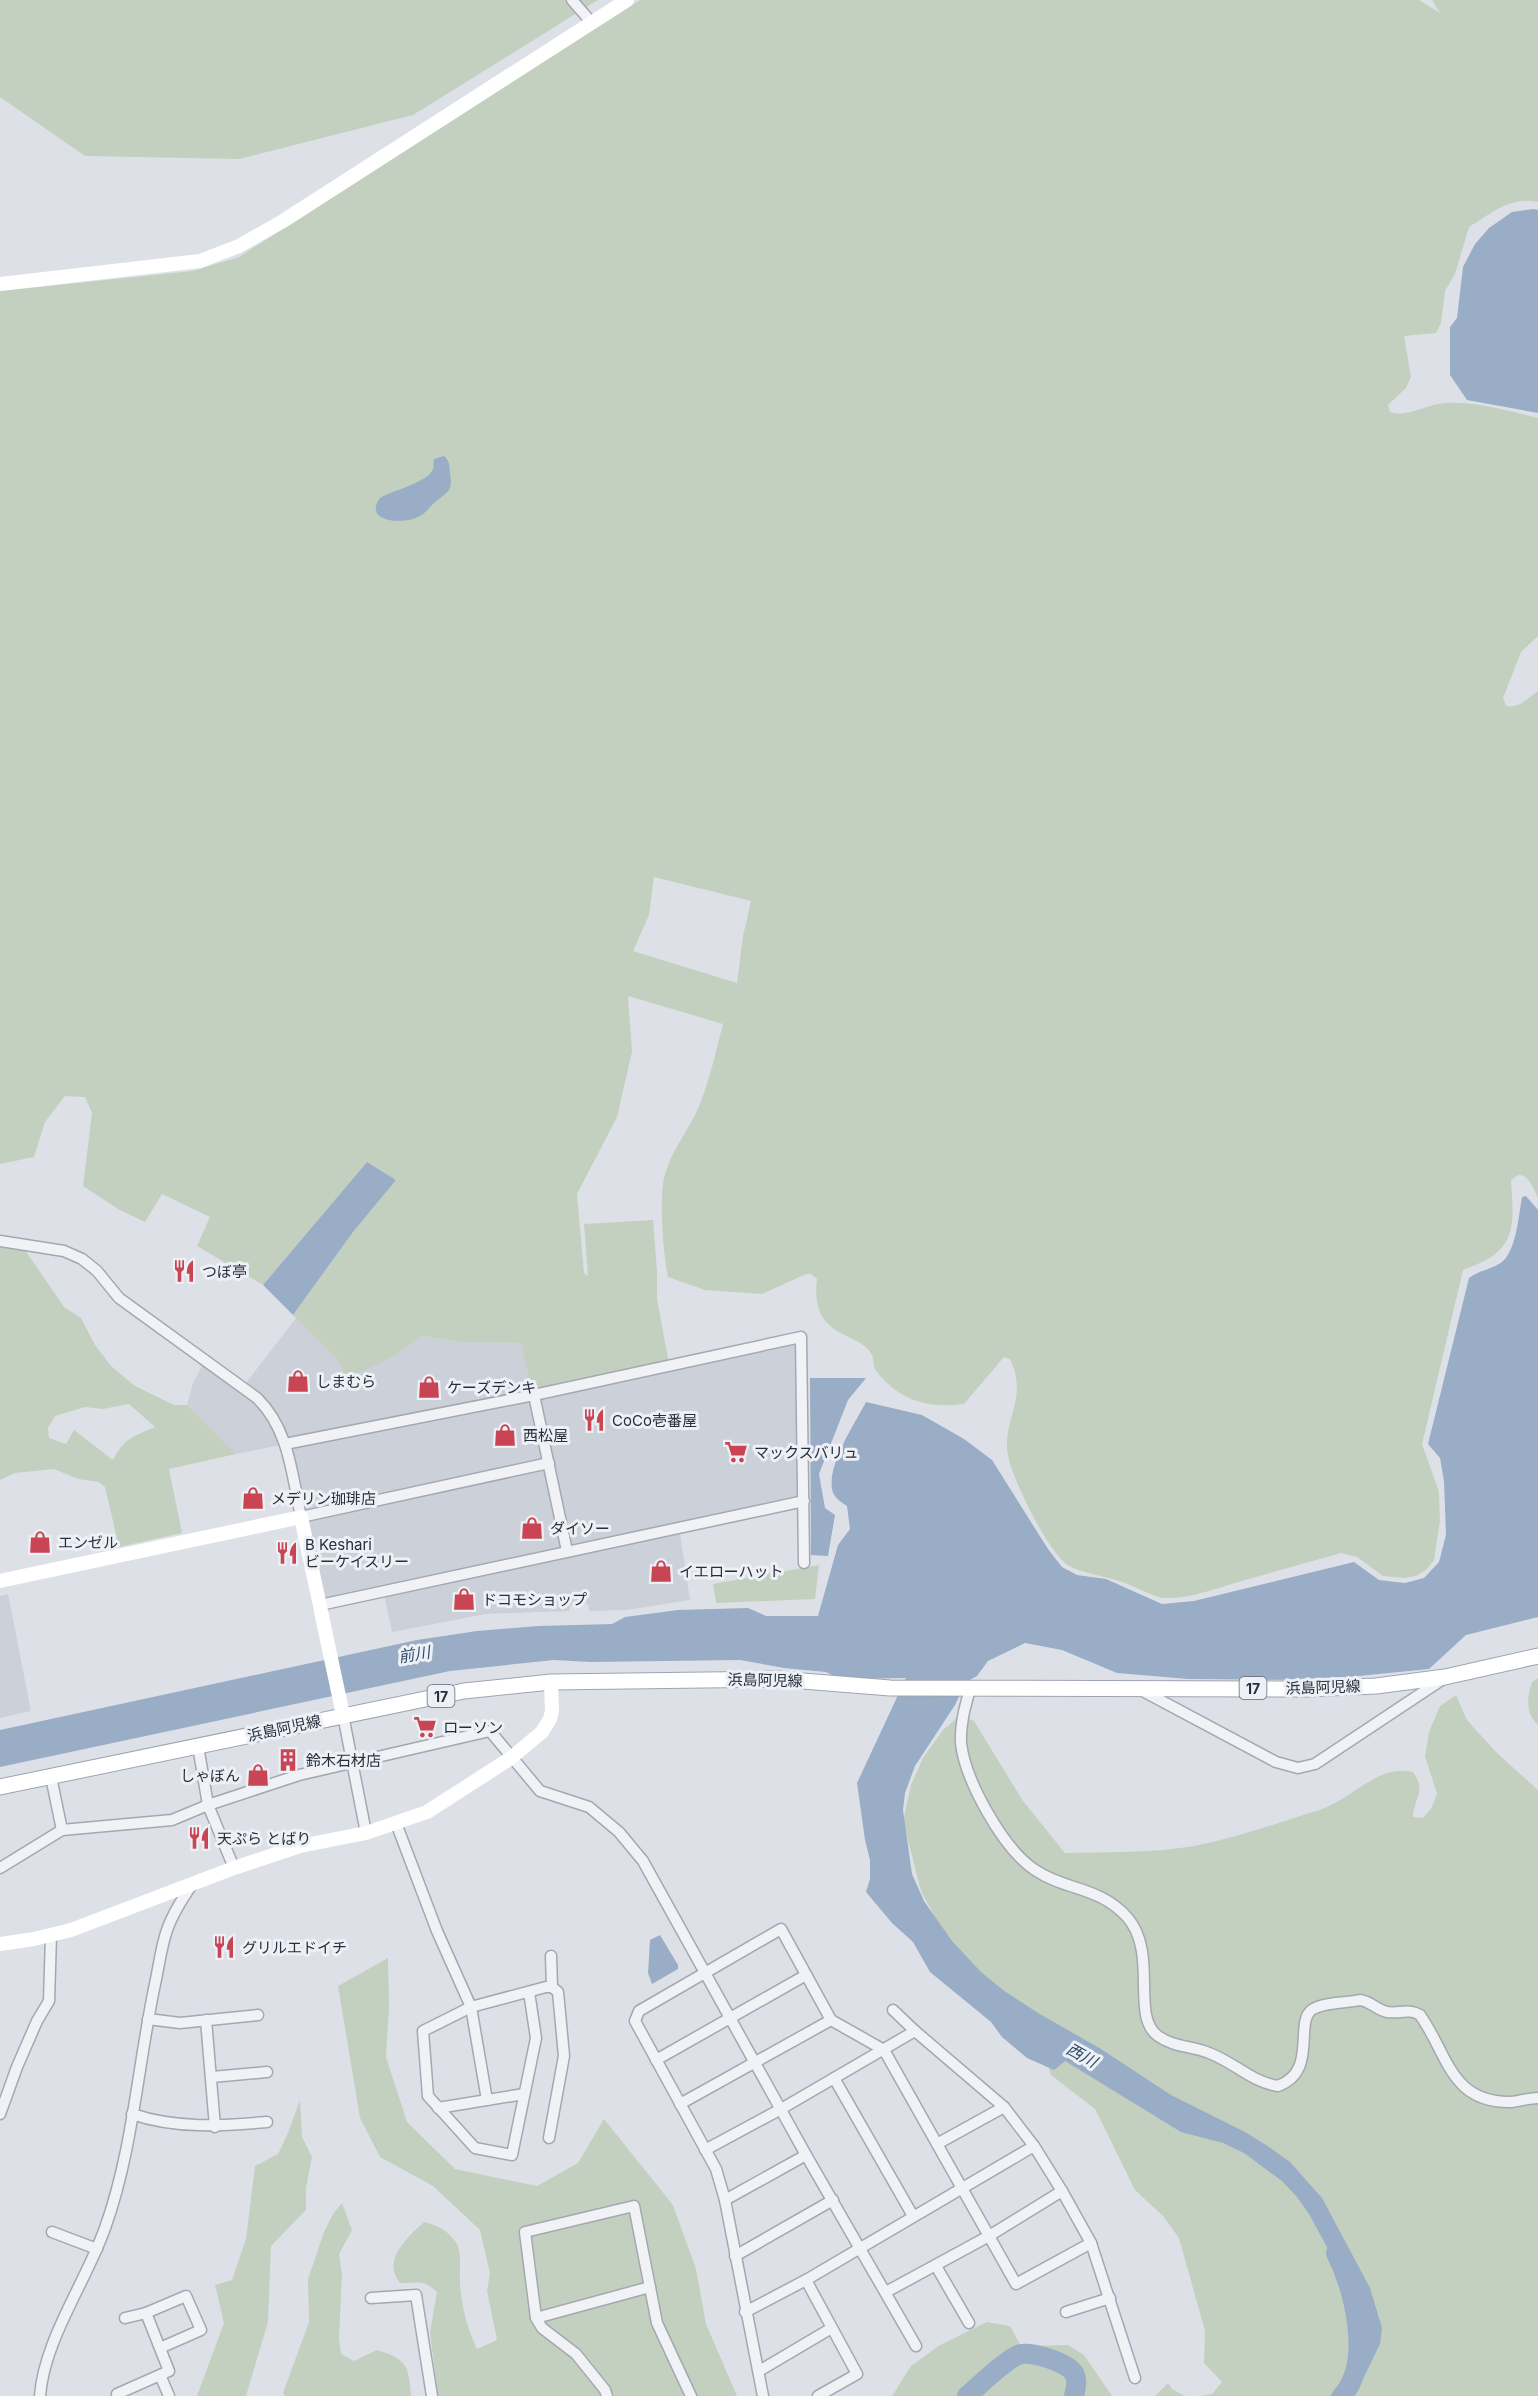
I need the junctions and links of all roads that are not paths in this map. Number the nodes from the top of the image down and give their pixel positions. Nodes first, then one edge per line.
1 (572, 0) edge
2 (627, 0) edge
3 (592, 23) junction
4 (0, 284) edge
5 (0, 1241) edge
6 (534, 1395) junction
7 (285, 1444) junction
8 (549, 1463) junction
9 (804, 1501) junction
10 (301, 1516) junction
11 (567, 1551) junction
12 (804, 1563) dead end
13 (0, 1581) edge
14 (320, 1605) junction
15 (1538, 1656) edge
16 (1445, 1677) junction
17 (551, 1682) junction
18 (1135, 1687) junction
19 (967, 1689) junction
20 (341, 1710) junction
21 (198, 1746) junction
22 (511, 1758) junction
23 (352, 1762) junction
24 (51, 1776) junction
25 (0, 1787) edge
26 (208, 1805) junction
27 (396, 1823) junction
28 (62, 1830) junction
29 (366, 1833) junction
30 (0, 1868) edge
31 (234, 1868) junction
32 (193, 1882) junction
33 (51, 1935) junction
34 (0, 1944) edge
35 (551, 1956) dead end
36 (705, 1971) junction
37 (806, 1975) junction
38 (552, 1987) junction
39 (529, 1992) junction
40 (471, 2007) junction
41 (893, 2010) dead end
42 (258, 2015) dead end
43 (729, 2018) junction
44 (148, 2019) junction
45 (206, 2020) junction
46 (831, 2020) junction
47 (915, 2031) junction
48 (884, 2050) junction
49 (656, 2060) junction
50 (754, 2062) junction
51 (267, 2072) dead end
52 (212, 2077) junction
53 (834, 2078) junction
54 (524, 2094) junction
55 (1538, 2098) edge
56 (487, 2100) junction
57 (680, 2104) junction
58 (1004, 2107) junction
59 (438, 2108) junction
60 (781, 2109) junction
61 (0, 2114) edge
62 (132, 2114) junction
63 (267, 2122) dead end
64 (216, 2127) junction
65 (549, 2138) dead end
66 (937, 2144) junction
67 (1034, 2146) junction
68 (705, 2150) junction
69 (806, 2155) junction
70 (962, 2188) junction
71 (1062, 2191) junction
72 (725, 2200) junction
73 (833, 2200) junction
74 (913, 2216) junction
75 (52, 2232) dead end
76 (989, 2236) junction
77 (1091, 2243) junction
78 (860, 2247) junction
79 (97, 2249) junction
80 (735, 2256) junction
81 (936, 2265) junction
82 (806, 2280) junction
83 (650, 2287) junction
84 (886, 2292) junction
85 (371, 2298) dead end
86 (1110, 2298) junction
87 (745, 2312) junction
88 (1066, 2312) dead end
89 (146, 2313) junction
90 (125, 2318) dead end
91 (536, 2318) junction
92 (969, 2323) dead end
93 (830, 2329) junction
94 (916, 2346) dead end
95 (160, 2348) junction
96 (759, 2371) junction
97 (160, 2375) junction
98 (1135, 2378) dead end
99 (40, 2396) edge
100 (118, 2396) edge
101 (169, 2396) edge
102 (432, 2396) edge
103 (607, 2396) edge
104 (691, 2396) edge
105 (763, 2396) edge
106 (818, 2396) edge

1 - 3 street
2 - 3 street
3 - 4 street
5 - 7 street
6 - 7 street
6 - 8 street
6 - 9 street
7 - 10 street
8 - 10 street
8 - 11 street
9 - 11 street
9 - 12 street
10 - 13 street
10 - 14 street
11 - 14 street
14 - 20 street
15 - 16 main road, 浜島阿児線 / 17
16 - 18 main road, 浜島阿児線 / 17
16 - 18 street
17 - 19 main road, 浜島阿児線 / 17
17 - 20 main road, 浜島阿児線 / 17
17 - 22 street
18 - 19 main road, 浜島阿児線 / 17
19 - 55 street
20 - 21 main road, 浜島阿児線 / 17
20 - 23 street
21 - 24 main road, 浜島阿児線 / 17
21 - 26 street
22 - 23 street
22 - 27 street
22 - 36 street
23 - 26 street
23 - 29 street
24 - 25 main road, 浜島阿児線 / 17
24 - 28 street
26 - 28 street
26 - 31 street
27 - 29 street
27 - 40 street
28 - 30 street
29 - 31 street
31 - 32 street
32 - 33 street
32 - 44 street
33 - 34 street
33 - 61 street
35 - 38 street
36 - 37 street
36 - 43 street
36 - 49 street
37 - 43 street
37 - 46 street
38 - 39 street
38 - 65 street
39 - 40 street
39 - 54 street
40 - 56 street
40 - 59 street
41 - 47 street
42 - 45 street
43 - 49 street
43 - 50 street
44 - 45 street
44 - 62 street
45 - 52 street
46 - 48 street
46 - 50 street
47 - 48 street
47 - 58 street
48 - 53 street
48 - 66 street
49 - 57 street
50 - 57 street
50 - 60 street
51 - 52 street
52 - 64 street
53 - 60 street
53 - 74 street
54 - 56 street
54 - 59 street
56 - 59 street
57 - 68 street
58 - 66 street
58 - 67 street
60 - 68 street
60 - 69 street
62 - 64 street
62 - 79 street
63 - 64 street
66 - 70 street
67 - 70 street
67 - 71 street
68 - 72 street
69 - 72 street
69 - 73 street
70 - 74 street
70 - 76 street
71 - 76 street
71 - 77 street
72 - 80 street
73 - 78 street
73 - 80 street
74 - 78 street
75 - 79 street
76 - 77 street
76 - 81 street
77 - 86 street
78 - 82 street
78 - 84 street
79 - 99 street
80 - 87 street
81 - 84 street
81 - 92 street
82 - 87 street
82 - 93 street
83 - 91 street
83 - 91 street
83 - 104 street
84 - 94 street
85 - 102 street
86 - 88 street
86 - 98 street
87 - 96 street
89 - 90 street
89 - 95 street
89 - 95 street
91 - 103 street
93 - 96 street
93 - 106 street
95 - 97 street
96 - 105 street
97 - 100 street
97 - 101 street

